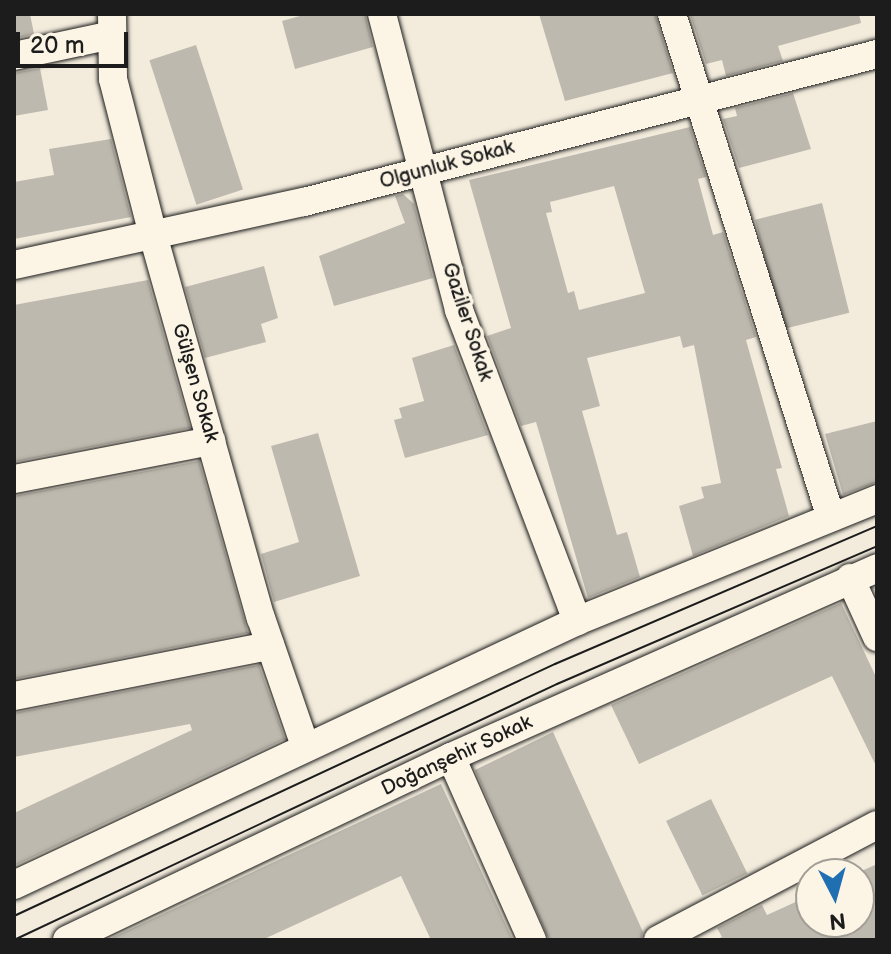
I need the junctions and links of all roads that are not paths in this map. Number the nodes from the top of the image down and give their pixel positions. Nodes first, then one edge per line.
1 (382, 14) edge
2 (672, 14) edge
3 (112, 25) edge
4 (877, 54) edge
5 (14, 56) edge
6 (697, 96) junction
7 (422, 172) junction
8 (153, 235) junction
9 (14, 265) edge
10 (211, 441) junction
11 (14, 479) edge
12 (877, 499) edge
13 (831, 518) junction
14 (877, 568) edge
15 (850, 578) junction
16 (577, 621) junction
17 (877, 637) edge
18 (270, 646) junction
19 (14, 696) edge
20 (305, 746) junction
21 (451, 757) junction
22 (877, 825) edge
23 (14, 885) edge
24 (67, 940) edge
25 (532, 940) edge
26 (658, 940) edge

1 - 7 street, Gaziler Sokak
2 - 6 street
3 - 5 street
3 - 8 street, Gülşen Sokak
4 - 6 street, Olgunluk Sokak
6 - 7 street, Olgunluk Sokak
6 - 13 street
7 - 8 street, Olgunluk Sokak
7 - 16 street, Gaziler Sokak
8 - 9 street, Olgunluk Sokak
8 - 10 street, Gülşen Sokak
10 - 11 street
10 - 18 street, Gülşen Sokak
12 - 13 street
13 - 16 street
14 - 15 street, Doğanşehir Sokak
15 - 17 street
15 - 21 street, Doğanşehir Sokak
16 - 20 street
18 - 19 street
18 - 20 street, Gülşen Sokak
20 - 23 street
21 - 24 street, Doğanşehir Sokak
21 - 25 street
22 - 26 street

